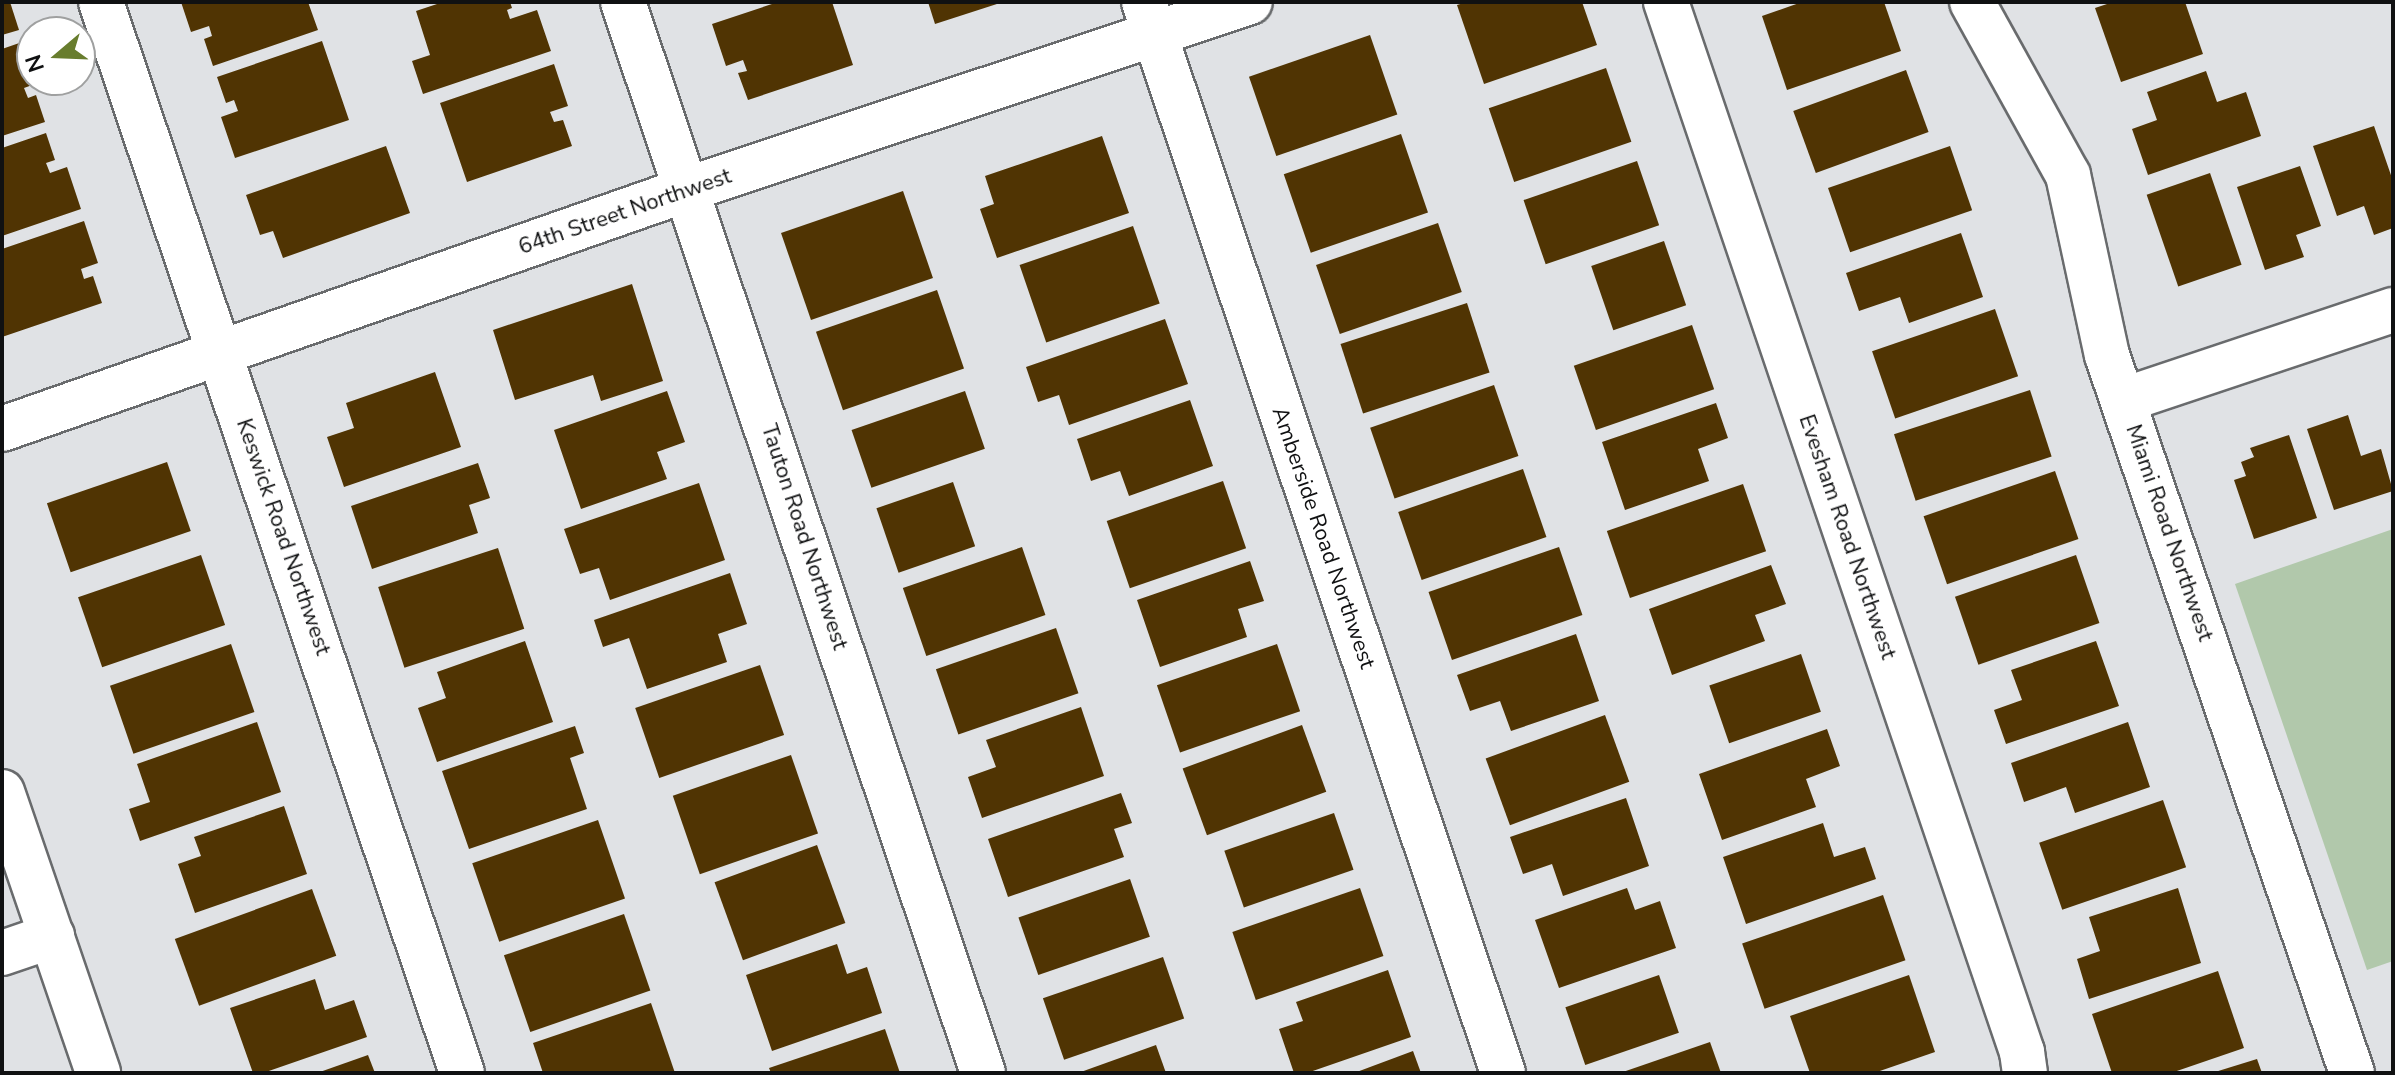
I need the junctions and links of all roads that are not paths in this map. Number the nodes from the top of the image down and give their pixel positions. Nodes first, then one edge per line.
1 (101, 2) edge
2 (623, 2) edge
3 (1250, 2) edge
4 (1666, 2) edge
5 (1972, 2) edge
6 (1149, 19) edge
7 (688, 189) junction
8 (2393, 310) edge
9 (221, 352) junction
10 (2124, 400) junction
11 (2, 429) edge
12 (2, 792) edge
13 (52, 936) junction
14 (2, 953) edge
15 (98, 1073) edge
16 (462, 1073) edge
17 (983, 1073) edge
18 (1503, 1073) edge
19 (2025, 1073) edge
20 (2352, 1073) edge

1 - 9 street, Keswick Road Northwest
2 - 7 street, Tauton Road Northwest
3 - 6 street, 64th Street Northwest
4 - 19 street, Evesham Road Northwest
5 - 10 street, Miami Road Northwest
6 - 7 street, 64th Street Northwest
6 - 18 street, Amberside Road Northwest
7 - 9 street, 64th Street Northwest
7 - 17 street, Tauton Road Northwest
8 - 10 street
9 - 11 street, 64th Street Northwest
9 - 16 street, Keswick Road Northwest
10 - 20 street, Miami Road Northwest
12 - 13 street
13 - 14 street
13 - 15 street

